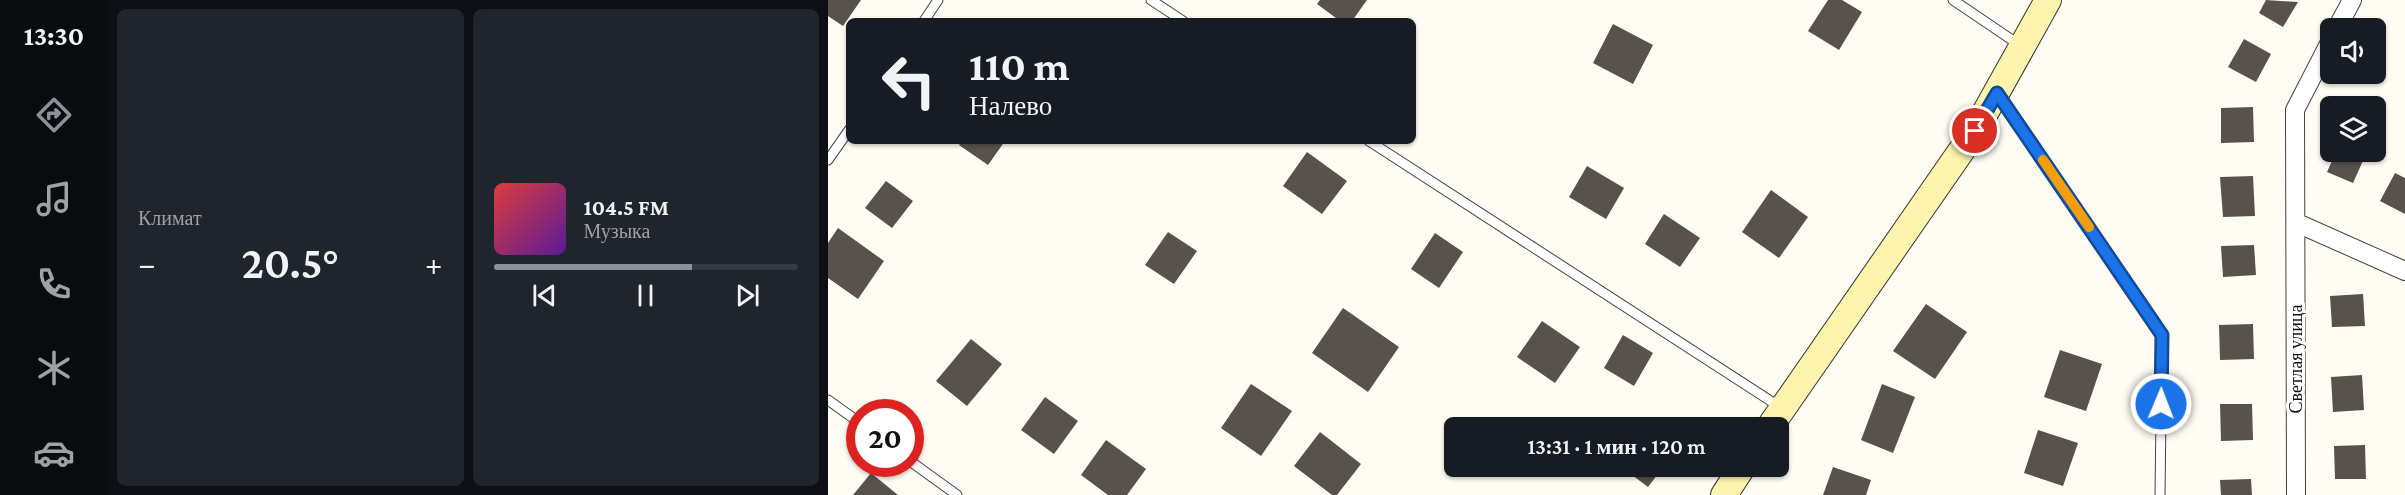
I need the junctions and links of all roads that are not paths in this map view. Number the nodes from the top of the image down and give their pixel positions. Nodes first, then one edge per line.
1 (938, 0) edge
2 (1150, 0) edge
3 (1953, 0) edge
4 (2048, 0) edge
5 (2352, 0) edge
6 (926, 18) edge
7 (1178, 18) edge
8 (2342, 18) edge
9 (2023, 47) junction
10 (2320, 61) edge
11 (1997, 93) junction
12 (846, 134) edge
13 (1373, 144) edge
14 (828, 160) edge
15 (2297, 223) junction
16 (2405, 271) edge
17 (828, 400) edge
18 (846, 413) edge
19 (1775, 417) edge
20 (1777, 417) edge
21 (924, 471) edge
22 (1736, 477) edge
23 (957, 495) edge
24 (1724, 495) edge
25 (2160, 495) edge
26 (2296, 495) edge

1 - 6 lane
2 - 7 lane
3 - 9 lane
4 - 9 street
5 - 8 street
9 - 11 street
10 - 15 street, Светлая улица
11 - 20 street
11 - 25 lane
12 - 14 lane
13 - 19 lane
15 - 16 street
15 - 26 street, Светлая улица
17 - 18 lane
21 - 23 lane
22 - 24 street

